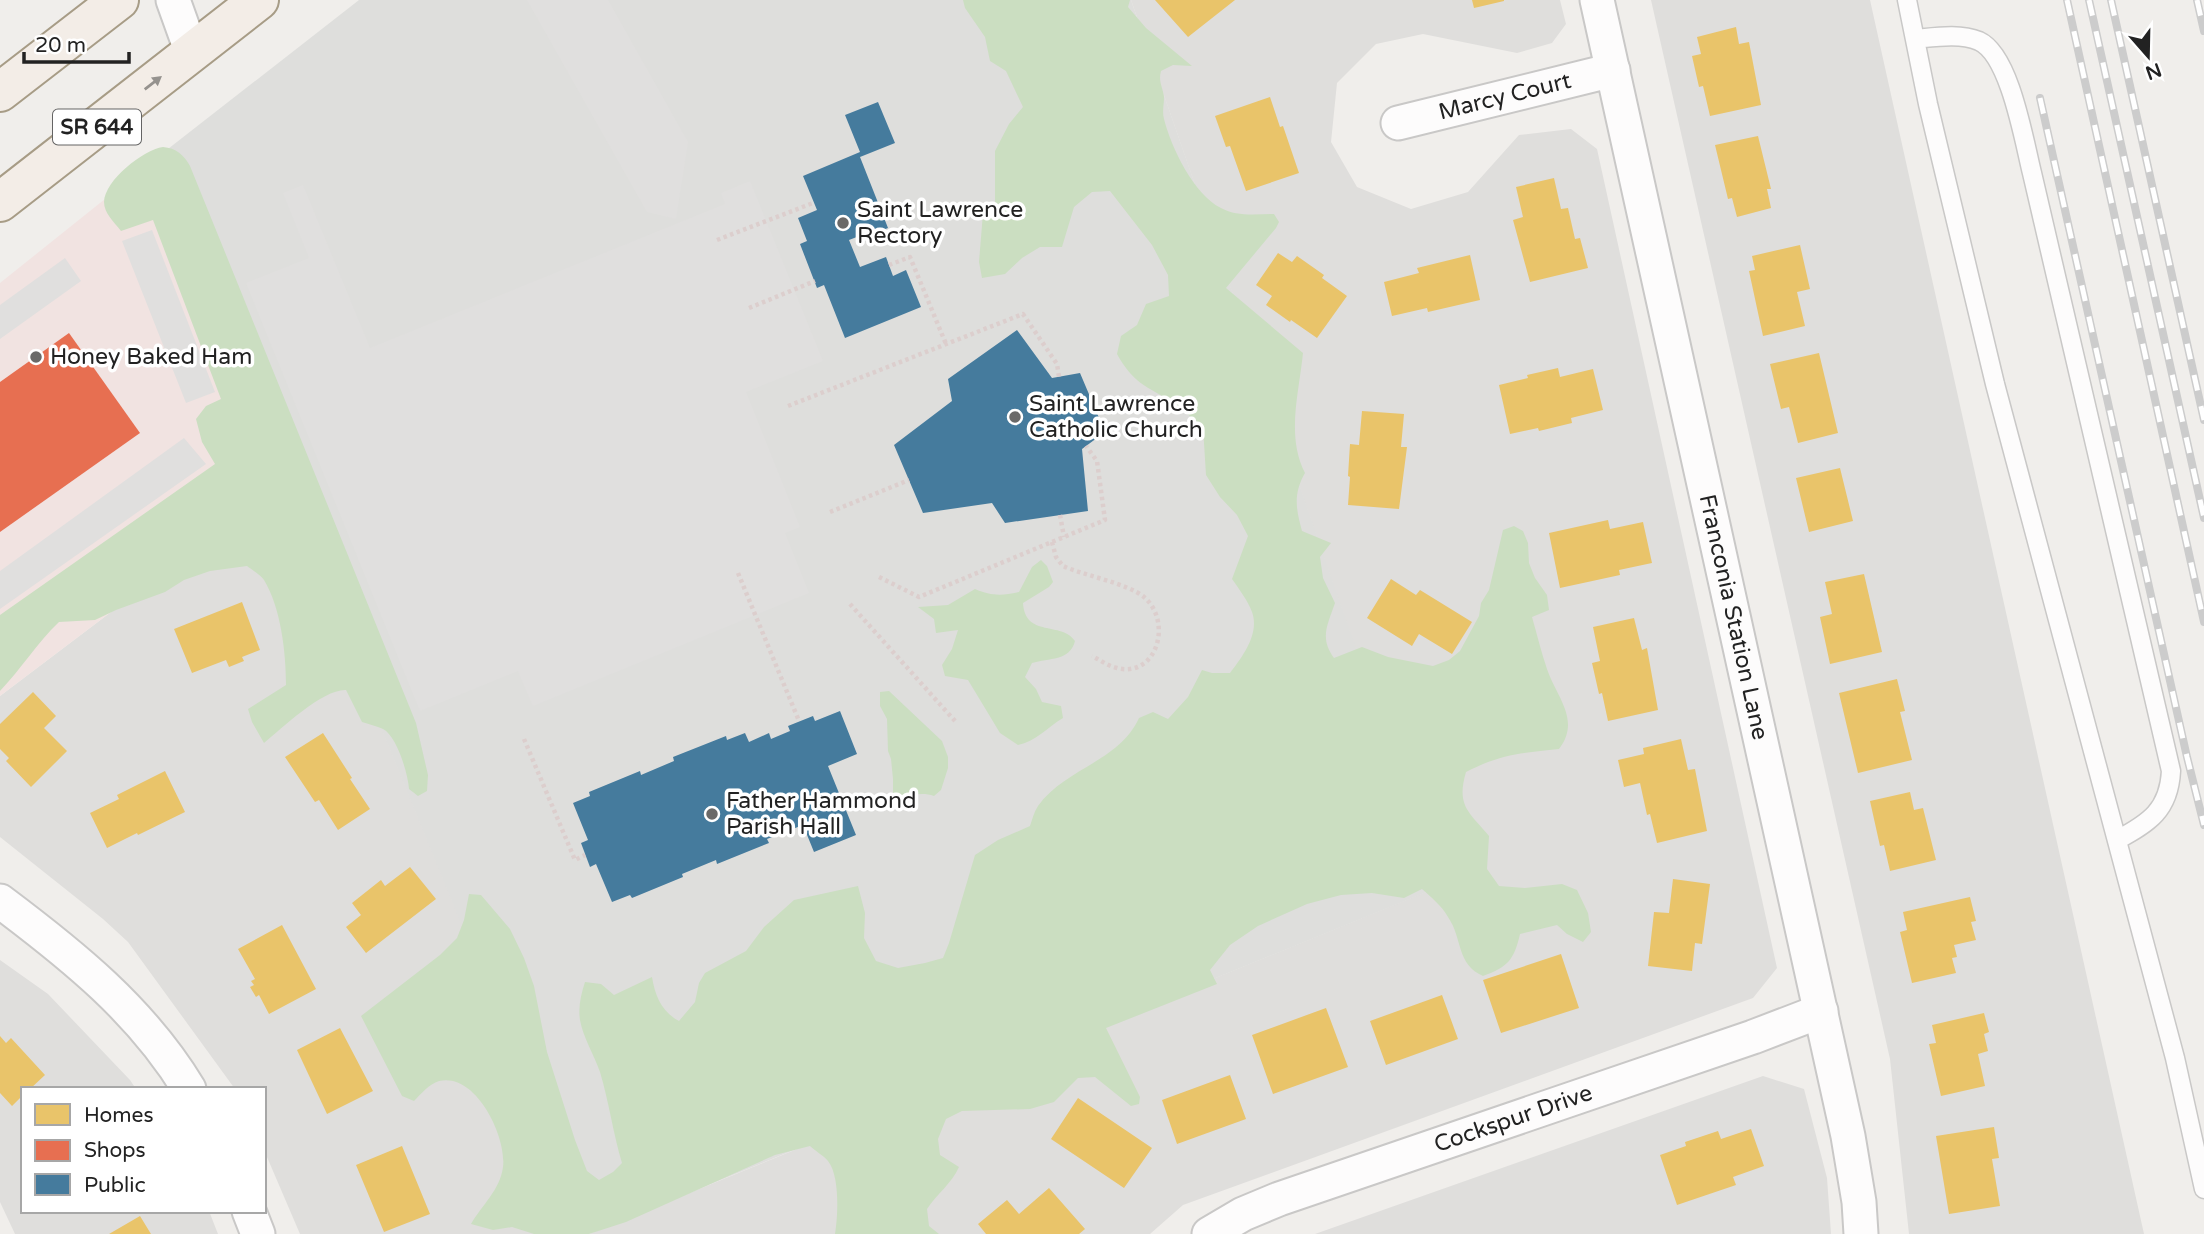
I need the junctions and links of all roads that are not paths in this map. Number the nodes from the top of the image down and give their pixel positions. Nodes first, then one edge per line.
1 (119, 0) edge
2 (173, 0) edge
3 (259, 0) edge
4 (1597, 0) edge
5 (1907, 0) edge
6 (1915, 38) junction
7 (192, 53) junction
8 (1612, 70) junction
9 (0, 92) edge
10 (1398, 122) dead end
11 (0, 202) edge
12 (2117, 840) junction
13 (0, 901) edge
14 (1821, 1011) junction
15 (188, 1087) edge
16 (2204, 1189) edge
17 (250, 1213) edge
18 (258, 1234) edge
19 (1209, 1234) edge
20 (1861, 1234) edge

1 - 9 main road
2 - 7 street
3 - 7 main road, SR 644
4 - 8 street, Franconia Station Lane
5 - 6 lane
6 - 12 lane
6 - 12 lane
11 -> 7 main road, SR 644
8 - 10 street, Marcy Court
8 - 14 street, Franconia Station Lane
12 - 16 lane
13 - 15 street
14 - 19 street, Cockspur Drive
14 - 20 street, Franconia Station Lane
17 - 18 street

